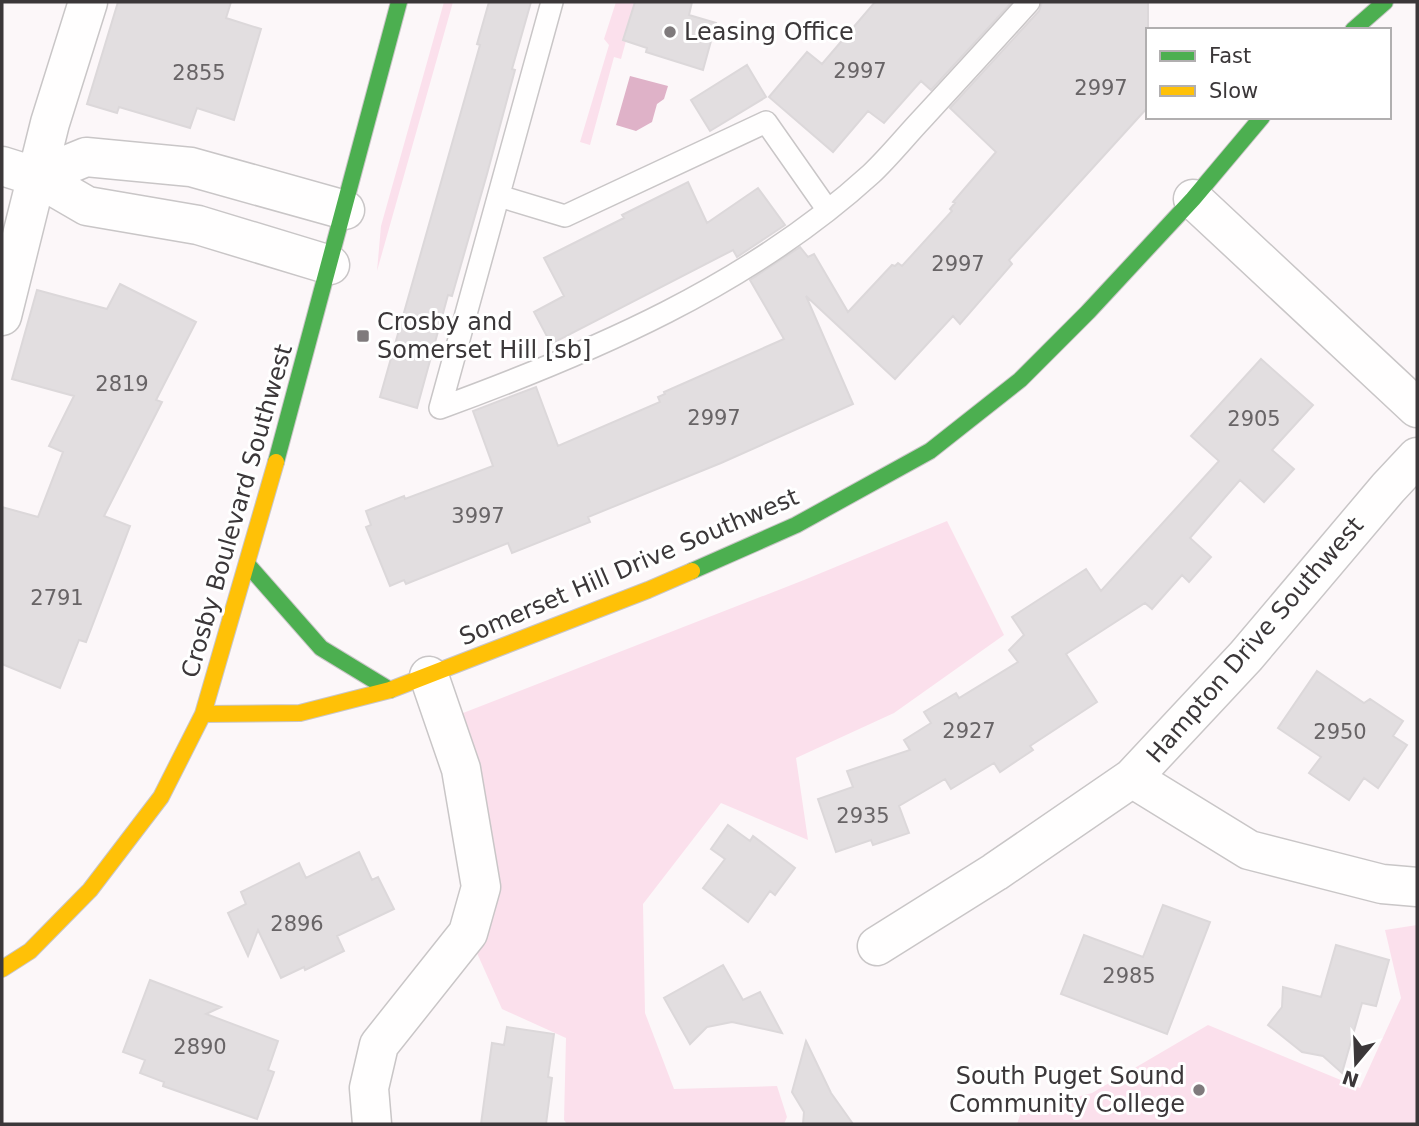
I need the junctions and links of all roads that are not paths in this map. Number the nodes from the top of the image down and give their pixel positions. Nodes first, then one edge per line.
1 (88, 2) edge
2 (399, 2) edge
3 (552, 2) edge
4 (1029, 2) edge
5 (1384, 2) edge
6 (1355, 28) edge
7 (1260, 119) edge
8 (20, 172) edge
9 (499, 196) junction
10 (1193, 199) junction
11 (827, 209) junction
12 (345, 210) junction
13 (330, 265) junction
14 (2, 316) edge
15 (1417, 408) edge
16 (1417, 457) edge
17 (247, 564) junction
18 (429, 676) junction
19 (390, 690) junction
20 (203, 715) junction
21 (1132, 778) junction
22 (1417, 887) edge
23 (877, 946) dead end
24 (2, 969) edge
25 (372, 1124) edge

1 - 8 street
2 - 12 street, Crosby Boulevard Southwest
3 - 9 lane
4 - 11 lane
5 - 6 street
7 - 10 street, Somerset Hill Drive Southwest
8 - 12 street
8 - 13 street
8 - 14 street
9 - 11 lane
9 - 11 lane
10 - 15 street
10 - 18 street, Somerset Hill Drive Southwest
12 - 13 street, Crosby Boulevard Southwest
13 - 17 street, Crosby Boulevard Southwest
16 - 21 street, Hampton Drive Southwest
17 - 19 street
17 - 20 street, Crosby Boulevard Southwest
18 - 19 street, Somerset Hill Drive Southwest
18 - 25 street
19 - 20 street, Somerset Hill Drive Southwest
20 - 24 street, Crosby Boulevard Southwest
21 - 22 street, Hampton Drive Southwest
21 - 23 street

